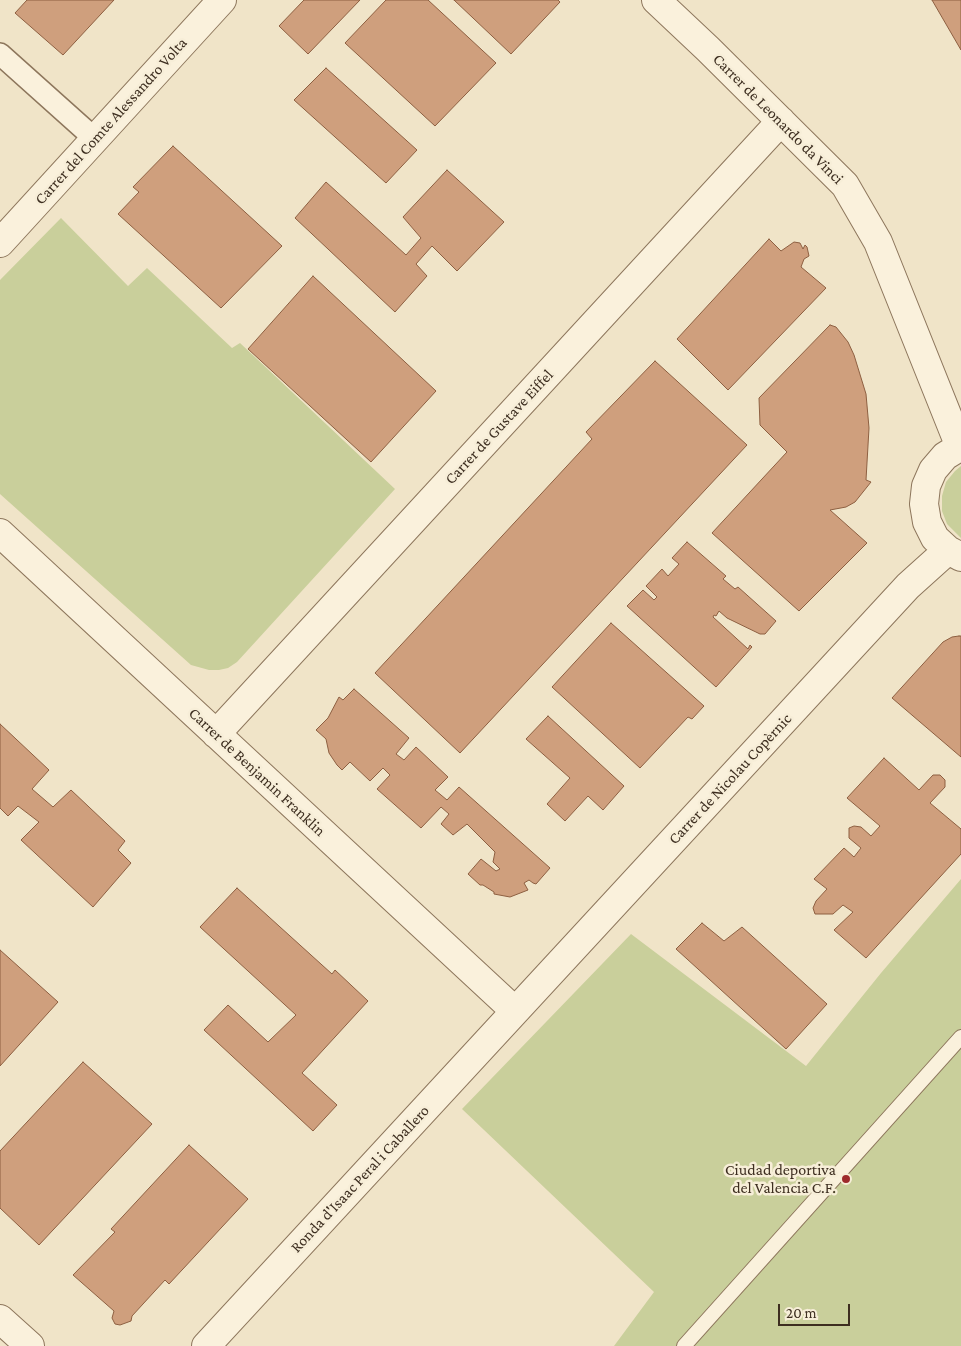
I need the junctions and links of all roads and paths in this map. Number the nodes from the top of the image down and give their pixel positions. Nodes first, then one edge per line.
1 (222, 0) edge
2 (656, 0) edge
3 (0, 54) edge
4 (781, 121) junction
5 (95, 139) junction
6 (0, 243) edge
7 (961, 447) edge
8 (0, 533) edge
9 (955, 554) edge
10 (216, 734) junction
11 (515, 1011) junction
12 (961, 1037) edge
13 (0, 1318) edge
14 (30, 1346) edge
15 (206, 1346) edge
16 (684, 1346) edge

1 - 5 street, Carrer del Comte Alessandro Volta
2 - 4 street, Carrer de Leonardo da Vinci
3 - 5 street
4 - 7 street, Carrer de Leonardo da Vinci
4 - 10 street, Carrer de Gustave Eiffel
5 - 6 street, Carrer del Comte Alessandro Volta
7 - 9 street
8 - 10 street, Carrer de Benjamin Franklin
9 - 11 street, Carrer de Nicolau Copèrnic
10 - 11 street, Carrer de Benjamin Franklin
11 - 15 street, Ronda d'Isaac Peral i Caballero
12 - 16 lane
13 - 14 street

